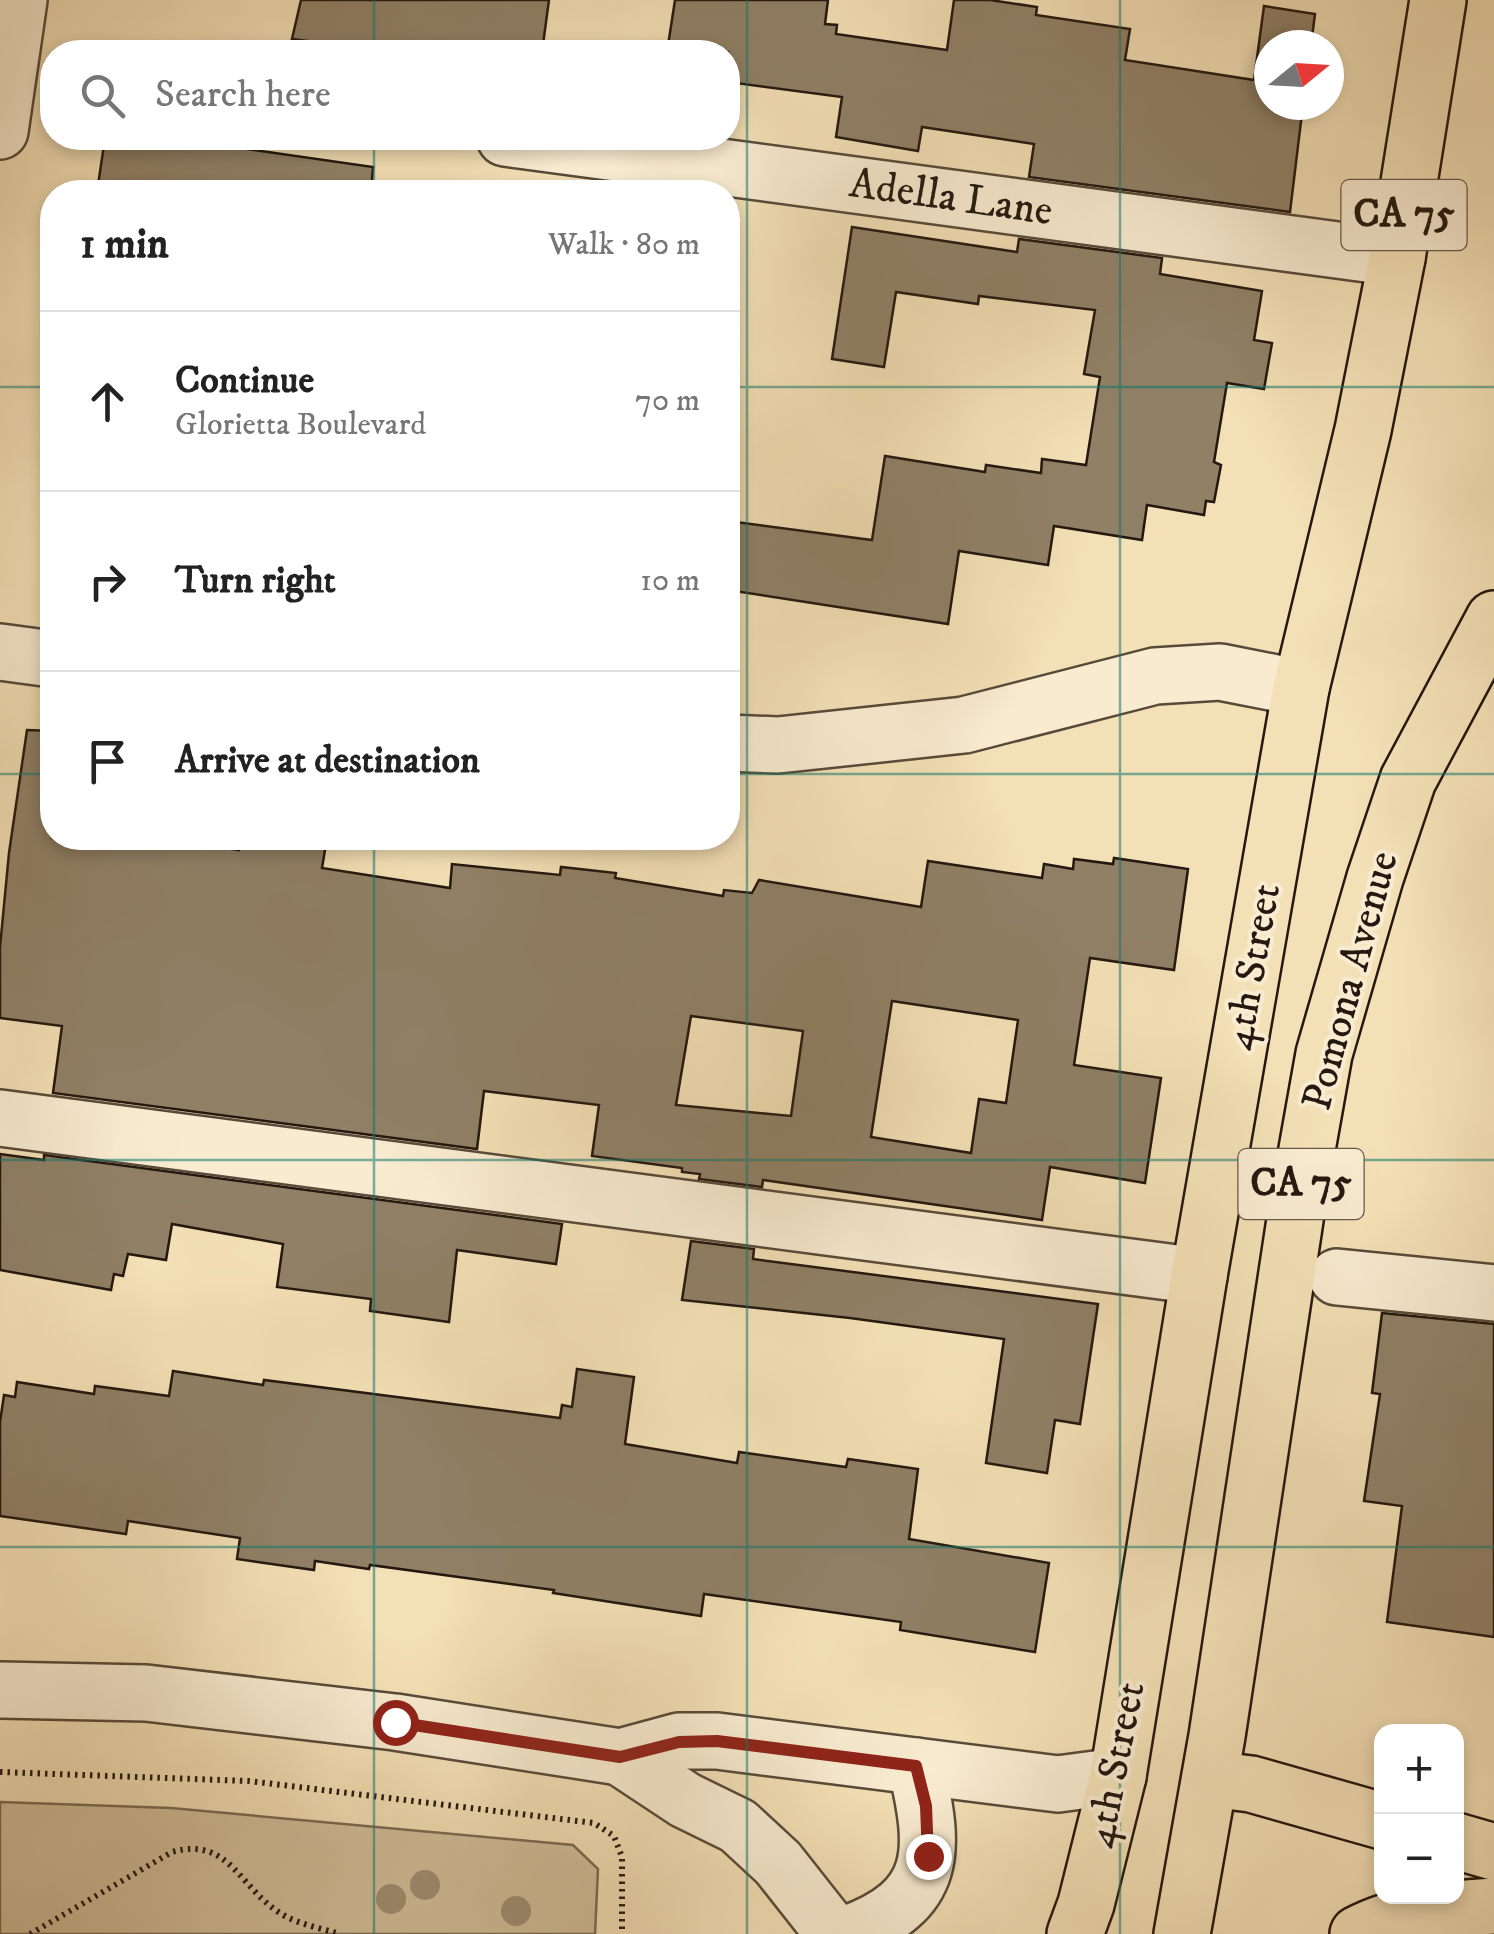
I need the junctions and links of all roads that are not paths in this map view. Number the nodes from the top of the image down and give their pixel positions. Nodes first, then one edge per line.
1 (19, 0) edge
2 (1438, 0) edge
3 (21, 70) edge
4 (0, 131) edge
5 (594, 150) edge
6 (1397, 258) junction
7 (1494, 619) edge
8 (0, 652) edge
9 (40, 657) edge
10 (1301, 688) junction
11 (740, 743) edge
12 (0, 1118) edge
13 (1199, 1276) junction
14 (1337, 1276) dead end
15 (1494, 1293) edge
16 (0, 1690) edge
17 (620, 1757) junction
18 (916, 1766) junction
19 (1118, 1776) junction
20 (1210, 1779) junction
21 (1374, 1819) edge
22 (1464, 1844) edge
23 (1494, 1852) edge
24 (1494, 1906) edge
25 (834, 1934) edge
26 (847, 1934) edge
27 (1074, 1934) edge
28 (1182, 1934) edge
29 (1358, 1934) edge

1 - 3 street
2 - 6 main road, 4th Street / CA 75
3 - 4 street
5 - 6 street, Adella Lane
6 - 10 main road, 4th Street / CA 75
7 - 20 main road, Pomona Avenue / CA 75
8 - 9 street
10 - 11 street
10 - 13 main road, 4th Street / CA 75
12 - 13 street
13 - 19 main road, 4th Street / CA 75
14 - 15 street
16 - 17 street
17 - 18 street
17 - 25 street
18 - 19 street
18 - 26 street
19 - 27 main road, 4th Street / CA 75
20 - 21 main road
20 - 28 main road, CA 75
22 - 23 main road
24 - 29 main road

